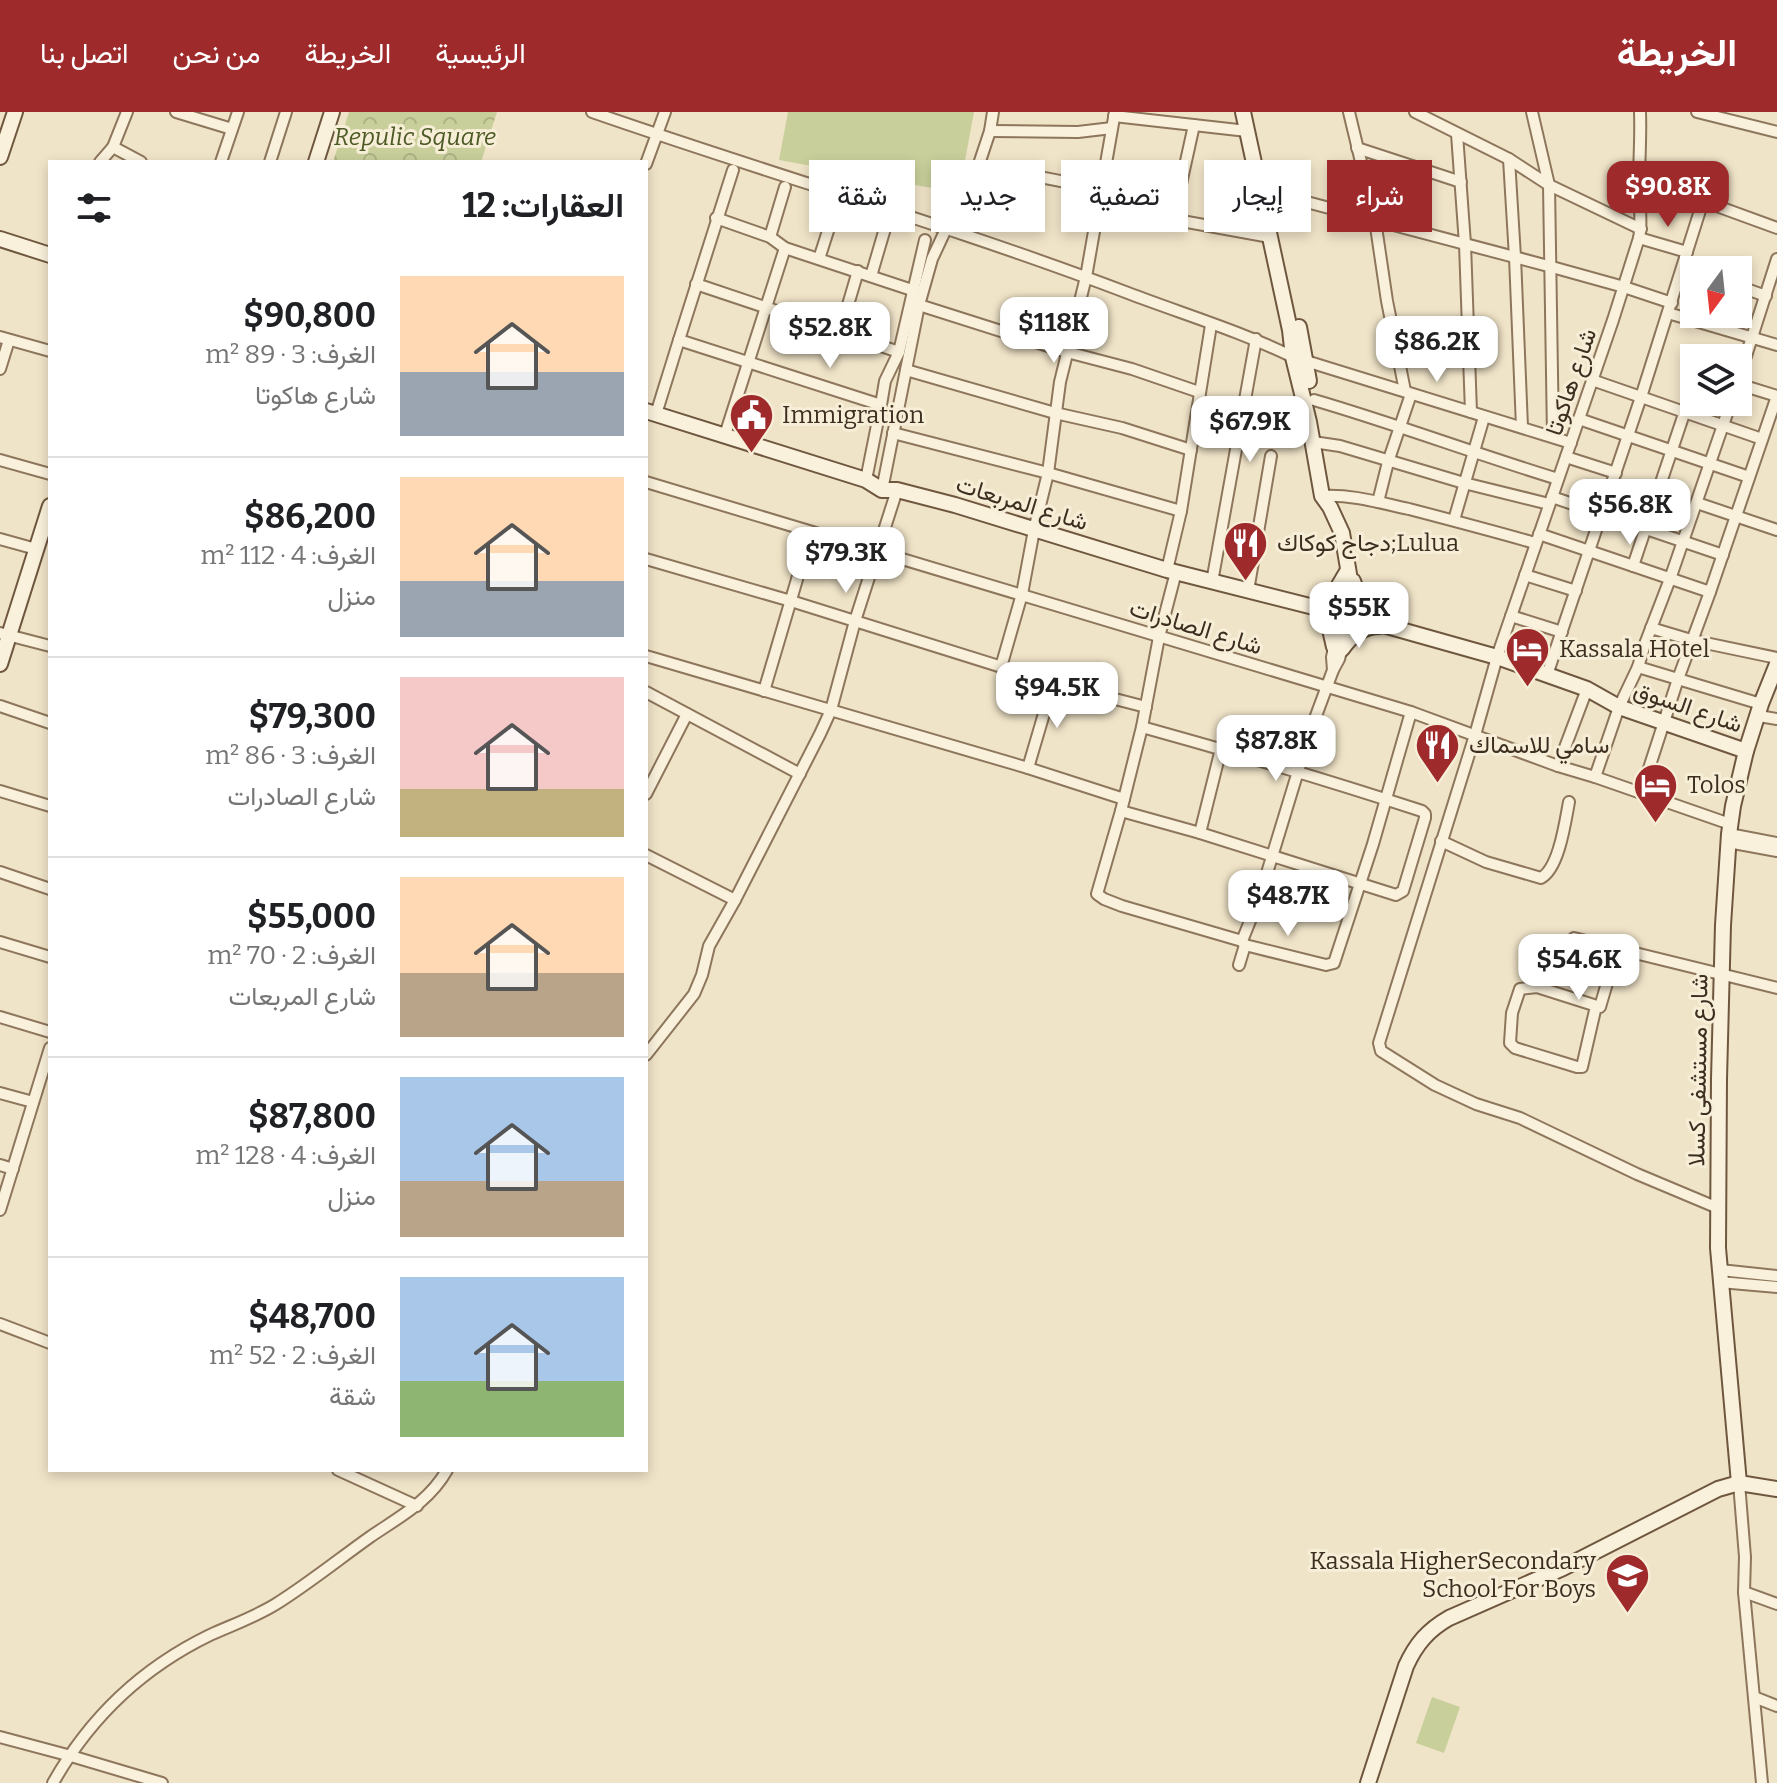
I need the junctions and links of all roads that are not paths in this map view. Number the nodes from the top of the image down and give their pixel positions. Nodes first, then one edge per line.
1 (15, 112) edge
2 (127, 112) edge
3 (176, 112) edge
4 (238, 112) edge
5 (286, 112) edge
6 (332, 112) edge
7 (592, 112) edge
8 (665, 112) edge
9 (993, 112) edge
10 (1243, 112) edge
11 (1252, 112) edge
12 (1349, 112) edge
13 (1415, 112) edge
14 (1532, 112) edge
15 (1640, 112) edge
16 (1697, 112) edge
17 (1114, 114) edge
18 (1167, 117) edge
19 (1194, 125) junction
20 (1112, 128) junction
21 (232, 129) junction
22 (990, 131) junction
23 (1247, 131) junction
24 (1777, 132) edge
25 (1457, 134) junction
26 (657, 135) junction
27 (3, 140) edge
28 (113, 147) junction
29 (1357, 148) junction
30 (0, 157) edge
31 (1509, 159) junction
32 (102, 160) edge
33 (137, 160) edge
34 (222, 160) edge
35 (271, 160) edge
36 (317, 160) edge
37 (648, 160) edge
38 (981, 160) edge
39 (1106, 160) edge
40 (1186, 160) edge
41 (1262, 160) edge
42 (1360, 160) edge
43 (733, 170) dead end
44 (1461, 182) junction
45 (1549, 185) junction
46 (1638, 186) junction
47 (785, 187) dead end
48 (1703, 201) junction
49 (716, 218) junction
50 (1188, 223) edge
51 (931, 224) edge
52 (1777, 228) edge
53 (828, 232) edge
54 (884, 232) edge
55 (945, 232) edge
56 (955, 232) edge
57 (1094, 232) edge
58 (1278, 232) edge
59 (1377, 232) edge
60 (1420, 232) edge
61 (1640, 233) junction
62 (770, 237) junction
63 (1270, 237) junction
64 (0, 239) edge
65 (925, 240) dead end
66 (1465, 244) junction
67 (785, 248) junction
68 (1687, 252) junction
69 (48, 254) edge
70 (1686, 256) edge
71 (1515, 257) junction
72 (819, 259) junction
73 (1777, 259) edge
74 (1552, 267) junction
75 (858, 271) junction
76 (1680, 275) edge
77 (871, 276) junction
78 (1086, 277) junction
79 (1774, 283) edge
80 (696, 284) junction
81 (1624, 287) junction
82 (912, 290) junction
83 (1752, 291) edge
84 (1766, 296) junction
85 (919, 305) junction
86 (766, 307) junction
87 (1670, 308) junction
88 (1211, 325) junction
89 (840, 332) junction
90 (1752, 337) junction
91 (5, 338) edge
92 (1256, 339) junction
93 (679, 340) junction
94 (1750, 344) edge
95 (1777, 345) edge
96 (48, 350) edge
97 (899, 352) junction
98 (1067, 352) junction
99 (1298, 359) junction
100 (748, 362) junction
101 (0, 369) edge
102 (906, 370) junction
103 (1592, 380) junction
104 (1752, 389) edge
105 (1199, 392) junction
106 (1408, 393) junction
107 (1641, 397) junction
108 (1314, 400) junction
109 (1776, 401) edge
110 (881, 405) junction
111 (1680, 410) edge
112 (1471, 412) junction
113 (651, 413) edge
114 (1055, 413) junction
115 (1684, 416) edge
116 (1697, 416) edge
117 (1727, 416) edge
118 (1484, 417) junction
119 (1579, 419) junction
120 (1724, 425) junction
121 (1401, 426) junction
122 (1522, 427) junction
123 (893, 433) junction
124 (725, 435) junction
125 (1553, 436) junction
126 (1628, 436) junction
127 (1762, 439) junction
128 (1571, 443) junction
129 (1317, 444) junction
130 (1191, 450) junction
131 (1672, 451) junction
132 (1473, 453) junction
133 (1271, 456) dead end
134 (1566, 457) junction
135 (0, 460) edge
136 (1388, 462) junction
137 (1710, 464) junction
138 (48, 473) edge
139 (1048, 473) junction
140 (1616, 473) junction
141 (1749, 477) junction
142 (1558, 479) junction
143 (866, 480) junction
144 (648, 483) edge
145 (1464, 483) junction
146 (889, 490) junction
147 (1328, 499) junction
148 (1550, 500) junction
149 (1378, 502) junction
150 (1697, 503) junction
151 (1181, 511) junction
152 (48, 512) edge
153 (1602, 514) junction
154 (1736, 516) junction
155 (1454, 520) junction
156 (1646, 528) junction
157 (1034, 530) junction
158 (1777, 530) edge
159 (811, 532) junction
160 (0, 539) edge
161 (1537, 539) junction
162 (1684, 541) junction
163 (36, 549) junction
164 (878, 551) junction
165 (1589, 551) junction
166 (1723, 555) junction
167 (648, 560) edge
168 (1633, 566) junction
169 (1172, 571) junction
170 (1349, 572) junction
171 (1525, 575) junction
172 (1670, 579) junction
173 (1212, 582) junction
174 (1248, 591) junction
175 (1576, 591) junction
176 (1710, 592) junction
177 (1022, 594) junction
178 (791, 601) junction
179 (1318, 608) junction
180 (1346, 615) junction
181 (1511, 616) junction
182 (855, 621) junction
183 (1389, 627) junction
184 (1651, 628) junction
185 (1562, 632) junction
186 (5, 634) edge
187 (1159, 637) junction
188 (1691, 640) junction
189 (48, 645) edge
190 (1338, 648) junction
191 (648, 657) edge
192 (1497, 657) junction
193 (1777, 658) edge
194 (0, 664) edge
195 (1777, 664) edge
196 (1001, 667) junction
197 (1638, 667) junction
198 (1547, 675) junction
199 (1678, 679) junction
200 (1053, 683) junction
201 (1326, 687) junction
202 (1587, 689) junction
203 (764, 691) junction
204 (648, 694) edge
205 (0, 706) edge
206 (1146, 707) junction
207 (1619, 707) junction
208 (831, 710) junction
209 (1760, 710) junction
210 (1411, 712) junction
211 (687, 714) junction
212 (1777, 719) edge
213 (48, 722) edge
214 (1665, 722) junction
215 (1142, 727) junction
216 (1475, 735) junction
217 (1221, 749) junction
218 (1746, 751) junction
219 (1558, 766) junction
220 (1028, 768) junction
221 (1297, 772) junction
222 (800, 774) junction
223 (1595, 777) junction
224 (648, 790) edge
225 (0, 791) edge
226 (1641, 793) junction
227 (1385, 799) junction
228 (1569, 802) dead end
229 (48, 805) edge
230 (1123, 805) junction
231 (1200, 833) junction
232 (1729, 834) junction
233 (1441, 841) junction
234 (1777, 843) edge
235 (1777, 851) edge
236 (648, 856) edge
237 (1273, 856) junction
238 (0, 872) edge
239 (1361, 884) junction
240 (48, 888) edge
241 (735, 900) junction
242 (1574, 938) dead end
243 (0, 942) edge
244 (1243, 943) junction
245 (1617, 949) junction
246 (48, 956) edge
247 (1239, 965) dead end
248 (1721, 974) junction
249 (1777, 988) edge
250 (1600, 1007) junction
251 (0, 1017) edge
252 (48, 1031) edge
253 (648, 1052) edge
254 (48, 1054) edge
255 (0, 1093) edge
256 (33, 1102) junction
257 (0, 1165) edge
258 (13, 1169) junction
259 (1718, 1208) junction
260 (0, 1210) edge
261 (1720, 1276) junction
262 (1777, 1276) edge
263 (1777, 1287) edge
264 (0, 1324) edge
265 (48, 1342) edge
266 (344, 1472) edge
267 (446, 1472) edge
268 (1739, 1483) junction
269 (1777, 1489) edge
270 (417, 1506) junction
271 (1744, 1592) junction
272 (1777, 1604) edge
273 (1754, 1697) junction
274 (1777, 1706) edge
275 (0, 1737) edge
276 (71, 1756) junction
277 (53, 1783) edge
278 (162, 1783) edge
279 (1368, 1783) edge
280 (1762, 1783) edge

1 - 27 street
2 - 28 street
3 - 21 street
4 - 21 street
5 - 35 street
6 - 36 street
7 - 26 street
8 - 26 street
9 - 22 street
10 - 23 street
11 - 41 street
12 - 29 street
13 - 25 street
14 - 45 street
15 - 46 street, شارع هاكوتا
16 - 24 street
17 - 18 street
17 - 20 street
18 - 19 street
19 - 23 street
19 - 40 street
20 - 22 street
20 - 39 street
21 - 34 street
22 - 38 street
23 - 63 street
25 - 31 street
25 - 44 street
26 - 37 street
26 - 51 street
27 - 30 street
28 - 32 street
28 - 33 street
29 - 42 street
29 - 44 street
31 - 45 street
31 - 71 street
43 - 49 street
44 - 66 street
45 - 61 street
45 - 74 street
46 - 48 street
46 - 61 street, شارع هاكوتا
47 - 62 street
48 - 52 street
48 - 68 street
49 - 62 street
49 - 80 street
50 - 63 street
53 - 72 street
54 - 77 street
55 - 85 street
56 - 78 street
57 - 78 street
58 - 99 street
59 - 106 street
60 - 66 street
61 - 68 street
61 - 81 street, شارع هاكوتا
62 - 67 street
63 - 99 street
64 - 69 street
65 - 82 street
66 - 71 street
66 - 112 street
67 - 72 street
67 - 86 street
68 - 70 street
71 - 74 street
71 - 122 street
72 - 75 street
73 - 79 street
74 - 81 street
74 - 125 street
75 - 77 street
75 - 89 street
76 - 87 street
77 - 82 street
78 - 88 street
78 - 98 street
79 - 84 street
80 - 86 street
80 - 93 street
81 - 87 street
81 - 103 street, شارع هاكوتا
82 - 97 street
83 - 84 street
84 - 90 street
85 - 98 street
85 - 102 street
86 - 89 street
86 - 100 street
87 - 90 street
87 - 107 street
88 - 92 street
88 - 105 street
89 - 97 street
90 - 94 street
90 - 95 street
91 - 96 street
91 - 101 street
92 - 99 street
92 - 173 street
93 - 100 street
93 - 113 street
97 - 110 street
98 - 105 street
98 - 114 street
99 - 106 street
99 - 108 street
99 - 129 street
100 - 110 street
100 - 124 street
102 - 114 street
102 - 123 street
103 - 107 street
103 - 119 street, شارع هاكوتا
104 - 109 street
105 - 130 street
106 - 112 street
106 - 121 street
107 - 111 street
107 - 126 street
108 - 121 street
108 - 129 street
109 - 127 street
110 - 143 street
112 - 118 street
113 - 124 street, شارع المربعات
114 - 130 street
114 - 139 street
115 - 131 street
116 - 120 street
117 - 120 street
118 - 122 street
118 - 132 street
119 - 126 street
119 - 128 street, شارع هاكوتا
120 - 127 street
120 - 137 street
121 - 132 street
121 - 136 street
122 - 125 street
123 - 139 street
123 - 146 street
124 - 143 street, شارع المربعات
125 - 128 street
126 - 131 street
126 - 140 street
127 - 141 street
128 - 134 street, شارع هاكوتا
129 - 136 street
129 - 147 street
130 - 151 street
131 - 137 street
131 - 156 street
132 - 142 street
132 - 145 street
133 - 174 street
134 - 140 street
134 - 142 street, شارع هاكوتا
135 - 138 street
136 - 145 street
136 - 149 street
137 - 141 street
137 - 150 street
139 - 151 street
139 - 157 street
140 - 153 street
141 - 154 street
142 - 148 street, شارع هاكوتا
143 - 146 street, شارع المربعات
144 - 159 street, شارع الصادرات
145 - 148 street
145 - 155 street
146 - 157 street, شارع المربعات
146 - 164 street
147 - 149 street
147 - 170 street
148 - 153 street
148 - 161 street, شارع هاكوتا
149 - 155 street
150 - 154 street
150 - 162 street
151 - 169 street
152 - 163 street
153 - 156 street
153 - 165 street
154 - 158 street
154 - 166 street
155 - 161 street
156 - 162 street
156 - 168 street
157 - 169 street, شارع المربعات
157 - 177 street
159 - 164 street, شارع الصادرات
159 - 178 street
160 - 163 street
161 - 165 street
161 - 171 street, شارع هاكوتا
162 - 166 street
162 - 172 street
163 - 186 street
164 - 177 street, شارع الصادرات
164 - 182 street
165 - 168 street
165 - 175 street
166 - 176 street
167 - 178 street
168 - 172 street
169 - 173 street, شارع المربعات
169 - 187 street
170 - 179 street
170 - 180 street
170 - 183 street
171 - 175 street
171 - 181 street, شارع هاكوتا
172 - 176 street
172 - 184 street
173 - 174 street, شارع المربعات
174 - 179 street, شارع المربعات
175 - 185 street
176 - 188 street
177 - 187 street, شارع الصادرات
177 - 196 street
178 - 182 street
178 - 203 street
179 - 180 street, شارع المربعات
179 - 190 street
180 - 183 street, شارع المربعات
180 - 190 street
181 - 185 street
181 - 192 street, شارع هاكوتا
182 - 196 street
182 - 208 street
183 - 190 street
183 - 192 street, شارع السوق
184 - 188 street
184 - 197 street
185 - 198 street
186 - 189 street
186 - 194 street
187 - 201 street, شارع الصادرات
187 - 206 street
188 - 193 street
188 - 199 street
190 - 201 street
191 - 203 street
192 - 198 street, شارع السوق
192 - 216 street, شارع هاكوتا
195 - 209 street, شارع مستشفى كسلا
196 - 200 street
197 - 199 street
197 - 207 street
198 - 202 street, شارع السوق
199 - 209 street
199 - 214 street
200 - 206 street
200 - 220 street
201 - 210 street, شارع الصادرات
201 - 221 street
202 - 207 street, شارع السوق
202 - 219 street
203 - 208 street
204 - 211 street
205 - 213 street
206 - 215 street
207 - 214 street, شارع السوق
207 - 223 street
208 - 220 street
208 - 222 street
209 - 212 street
209 - 218 street, شارع مستشفى كسلا
210 - 216 street, شارع الصادرات
210 - 227 street
211 - 222 street
211 - 224 street
214 - 218 street, شارع السوق
214 - 226 street
215 - 217 street
215 - 230 street
216 - 219 street, شارع الصادرات
216 - 233 street, شارع هاكوتا
217 - 221 street
217 - 231 street
218 - 232 street, شارع مستشفى كسلا
219 - 223 street, شارع الصادرات
220 - 230 street
221 - 227 street
221 - 237 street
222 - 241 street
223 - 226 street, شارع الصادرات
225 - 229 street
226 - 232 street, شارع الصادرات
227 - 239 street
227 - 239 street
228 - 233 street
230 - 231 street
230 - 244 street
231 - 237 street
232 - 234 street
232 - 235 street
232 - 248 street, شارع مستشفى كسلا
233 - 259 street, شارع هاكوتا
236 - 241 street
237 - 239 street
237 - 244 street
238 - 240 street
239 - 244 street
241 - 253 street
242 - 245 street
243 - 246 street
244 - 247 street
245 - 248 street
245 - 250 street
248 - 249 street
248 - 259 street, شارع مستشفى كسلا
250 - 250 street
251 - 252 street
254 - 256 street
255 - 256 street
256 - 258 street
257 - 258 street
258 - 260 street
259 - 261 street, شارع مستشفى كسلا
261 - 262 street
261 - 263 street
261 - 268 street, شارع مستشفى كسلا
264 - 265 street
266 - 270 street
267 - 270 street
268 - 269 street
268 - 271 street
268 - 279 street
270 - 276 street
271 - 272 street
271 - 273 street
273 - 274 street
273 - 280 street
275 - 276 street
276 - 277 street
276 - 278 street

